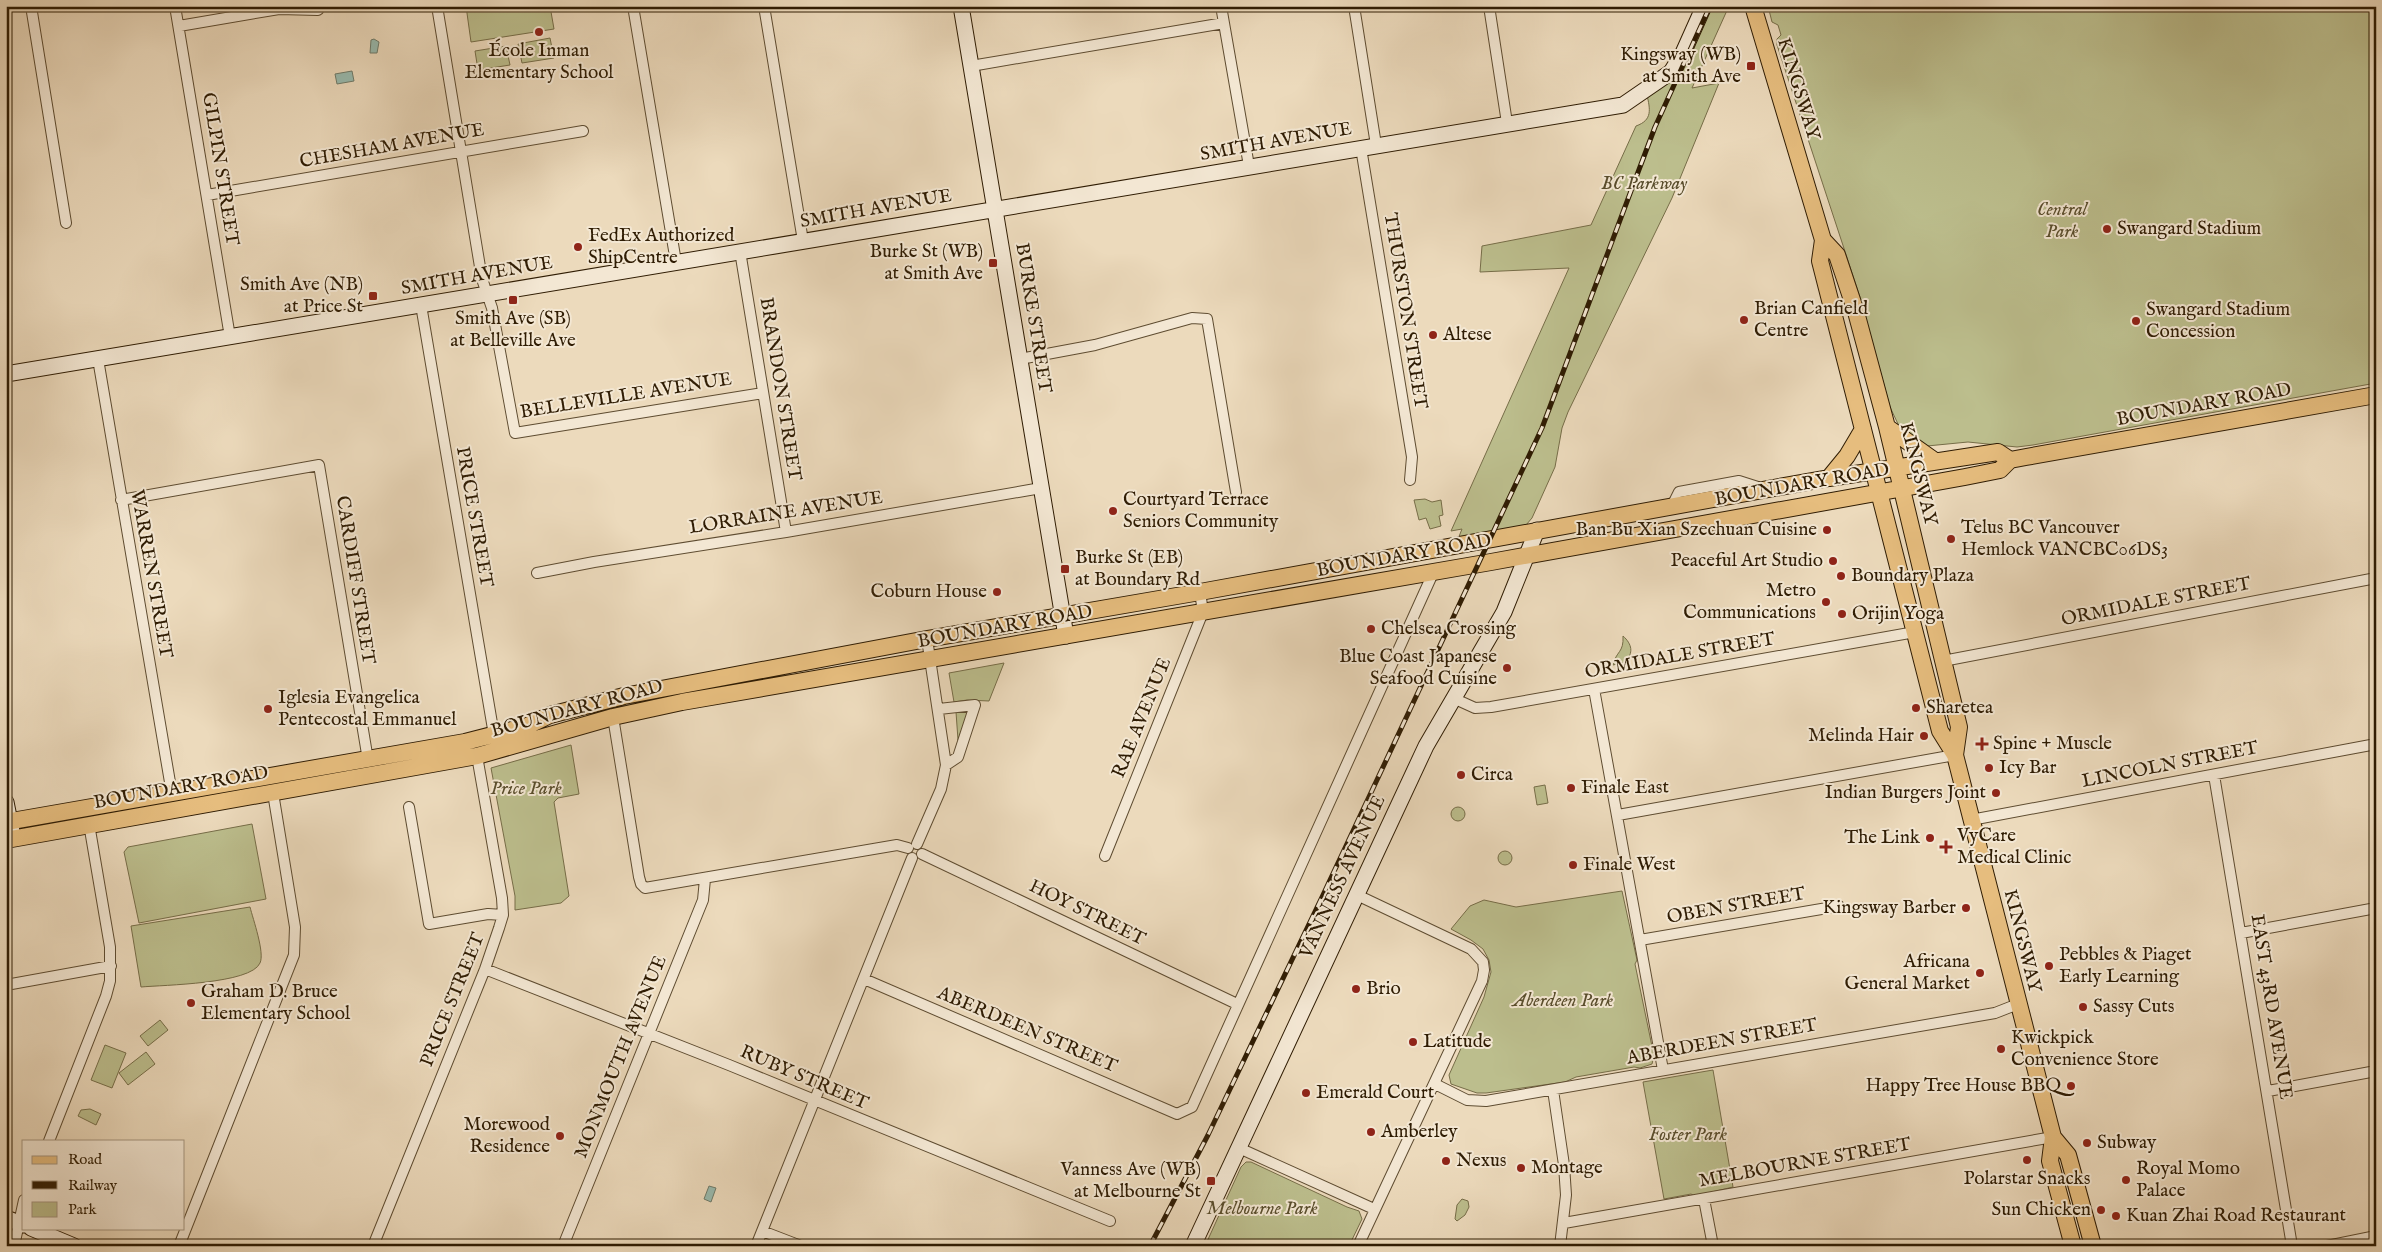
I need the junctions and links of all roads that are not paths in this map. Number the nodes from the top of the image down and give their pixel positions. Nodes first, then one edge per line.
1 (31, 6) edge
2 (175, 6) edge
3 (437, 6) edge
4 (634, 6) edge
5 (764, 6) edge
6 (961, 6) edge
7 (1221, 6) edge
8 (1354, 6) edge
9 (1489, 6) edge
10 (1704, 6) edge
11 (1753, 6) edge
12 (318, 10) dead end
13 (1224, 23) junction
14 (179, 26) junction
15 (971, 66) junction
16 (1507, 123) junction
17 (583, 131) dead end
18 (1376, 145) junction
19 (1360, 148) junction
20 (461, 152) junction
21 (1249, 166) junction
22 (207, 195) junction
23 (995, 209) junction
24 (66, 223) dead end
25 (1823, 240) junction
26 (803, 241) junction
27 (740, 251) junction
28 (676, 262) junction
29 (486, 294) junction
30 (421, 305) junction
31 (230, 338) junction
32 (98, 359) junction
33 (1020, 359) junction
34 (6, 374) edge
35 (763, 393) junction
36 (2376, 395) edge
37 (1887, 427) junction
38 (1863, 429) junction
39 (2010, 460) junction
40 (1935, 461) junction
41 (1896, 468) junction
42 (1873, 472) junction
43 (1828, 478) junction
44 (1410, 480) dead end
45 (1041, 488) junction
46 (1901, 488) junction
47 (1236, 492) dead end
48 (1878, 492) junction
49 (121, 500) junction
50 (1537, 530) junction
51 (786, 532) junction
52 (1526, 555) junction
53 (1434, 571) junction
54 (537, 573) dead end
55 (2376, 578) edge
56 (1200, 592) junction
57 (1203, 612) junction
58 (1062, 616) junction
59 (1915, 632) junction
60 (1066, 636) junction
61 (927, 640) junction
62 (931, 660) junction
63 (1943, 661) junction
64 (1594, 689) junction
65 (1454, 698) junction
66 (939, 709) junction
67 (613, 717) junction
68 (526, 726) junction
69 (494, 735) junction
70 (2376, 744) edge
71 (1955, 755) junction
72 (478, 756) junction
73 (368, 760) junction
74 (946, 764) junction
75 (2214, 775) junction
76 (273, 793) junction
77 (172, 794) junction
78 (6, 802) edge
79 (409, 807) dead end
80 (1618, 815) junction
81 (1971, 820) junction
82 (8, 822) edge
83 (89, 824) junction
84 (10, 839) edge
85 (915, 851) junction
86 (1105, 856) dead end
87 (705, 879) junction
88 (1357, 895) junction
89 (1839, 906) dead end
90 (2376, 908) edge
91 (503, 915) junction
92 (2241, 933) junction
93 (1640, 940) junction
94 (111, 966) junction
95 (484, 969) junction
96 (864, 979) junction
97 (6, 985) edge
98 (1237, 1004) junction
99 (2018, 1004) junction
100 (651, 1034) junction
101 (1663, 1070) junction
102 (2376, 1071) edge
103 (1435, 1084) junction
104 (1553, 1090) junction
105 (2268, 1091) junction
106 (814, 1102) junction
107 (2053, 1137) junction
108 (49, 1140) edge
109 (1239, 1148) junction
110 (1704, 1199) junction
111 (1374, 1209) junction
112 (1110, 1221) dead end
113 (1564, 1223) junction
114 (20, 1224) edge
115 (35, 1230) edge
116 (762, 1230) junction
117 (2376, 1236) edge
118 (14, 1246) edge
119 (74, 1246) edge
120 (179, 1246) edge
121 (373, 1246) edge
122 (564, 1246) edge
123 (756, 1246) edge
124 (801, 1246) edge
125 (1193, 1246) edge
126 (1358, 1246) edge
127 (1560, 1246) edge
128 (1713, 1246) edge
129 (2073, 1246) edge
130 (2093, 1246) edge
131 (2292, 1246) edge
132 (2328, 1246) edge

1 - 24 street
2 - 14 street, GILPIN STREET
3 - 20 street
4 - 28 street
5 - 26 street
6 - 15 street, BURKE STREET
7 - 13 street
8 - 18 street
9 - 16 street
10 - 16 street, SMITH AVENUE
11 - 25 main road, KINGSWAY
12 - 14 street
13 - 15 street
13 - 21 street
14 - 22 street, GILPIN STREET
15 - 23 street, BURKE STREET
16 - 18 street, SMITH AVENUE
17 - 20 street, CHESHAM AVENUE
18 - 19 street, SMITH AVENUE
19 - 21 street, SMITH AVENUE
19 - 44 street, THURSTON STREET
20 - 22 street, CHESHAM AVENUE
20 - 29 street
21 - 23 street, SMITH AVENUE
22 - 31 street, GILPIN STREET
23 - 26 street, SMITH AVENUE
23 - 33 street, BURKE STREET
25 - 37 main road, KINGSWAY
25 - 38 main road, KINGSWAY
26 - 27 street, SMITH AVENUE
27 - 28 street, SMITH AVENUE
27 - 35 street, BRANDON STREET
28 - 29 street, SMITH AVENUE
29 - 30 street, SMITH AVENUE
29 - 35 street, BELLEVILLE AVENUE
30 - 31 street, SMITH AVENUE
30 - 69 street, PRICE STREET
31 - 32 street, SMITH AVENUE
32 - 34 street, SMITH AVENUE
32 - 49 street, WARREN STREET
33 - 45 street, BURKE STREET
33 - 47 street
35 - 51 street, BRANDON STREET
36 - 39 main road, BOUNDARY ROAD
37 - 40 main road
37 - 41 main road, KINGSWAY
38 - 42 main road, KINGSWAY
38 - 43 main road
39 - 40 main road, BOUNDARY ROAD
39 - 46 main road, BOUNDARY ROAD
40 - 41 main road, BOUNDARY ROAD
41 - 42 main road, BOUNDARY ROAD
41 - 46 main road, KINGSWAY
42 - 43 main road, BOUNDARY ROAD
42 - 48 main road, KINGSWAY
43 - 50 main road, BOUNDARY ROAD
45 - 51 street, LORRAINE AVENUE
45 - 58 street, BURKE STREET
46 - 48 main road, BOUNDARY ROAD
46 - 63 main road, KINGSWAY
48 - 52 main road, BOUNDARY ROAD
48 - 59 main road, KINGSWAY
49 - 73 street, CARDIFF STREET
49 - 77 street, WARREN STREET
50 - 52 street, VANNESS AVENUE
50 - 56 main road, BOUNDARY ROAD
51 - 54 street, LORRAINE AVENUE
52 - 53 main road, BOUNDARY ROAD
52 - 65 street, VANNESS AVENUE
53 - 57 main road, BOUNDARY ROAD
53 - 98 street
55 - 63 street, ORMIDALE STREET
56 - 57 street
56 - 58 main road, BOUNDARY ROAD
57 - 60 main road, BOUNDARY ROAD
57 - 86 street, RAE AVENUE
58 - 60 street, BURKE STREET
58 - 61 main road, BOUNDARY ROAD
59 - 64 street, ORMIDALE STREET
59 - 71 main road, KINGSWAY
60 - 62 main road, BOUNDARY ROAD
61 - 62 street
61 - 68 main road, BOUNDARY ROAD
62 - 66 street
62 - 67 main road, BOUNDARY ROAD
63 - 71 main road, KINGSWAY
64 - 65 street, ORMIDALE STREET
64 - 80 street
65 - 88 street, VANNESS AVENUE
66 - 74 street
66 - 74 street
67 - 72 main road, BOUNDARY ROAD
67 - 87 street, HOY STREET
68 - 69 main road, BOUNDARY ROAD
68 - 72 main road
69 - 73 main road, BOUNDARY ROAD
70 - 75 street, LINCOLN STREET
71 - 80 street
71 - 81 main road, KINGSWAY
72 - 76 main road, BOUNDARY ROAD
72 - 91 street, PRICE STREET
73 - 77 main road, BOUNDARY ROAD
74 - 85 street
75 - 81 street, LINCOLN STREET
75 - 92 street, EAST 43RD AVENUE
76 - 83 main road, BOUNDARY ROAD
76 - 120 street
77 - 82 main road, BOUNDARY ROAD
78 - 82 street
79 - 91 street
80 - 93 street
81 - 99 main road, KINGSWAY
82 - 84 street
83 - 84 main road, BOUNDARY ROAD
83 - 94 street
85 - 87 street, HOY STREET
85 - 96 street
85 - 98 street, HOY STREET
87 - 100 street, MONMOUTH AVENUE
88 - 103 street
88 - 109 street, VANNESS AVENUE
89 - 93 street, OBEN STREET
90 - 92 street
91 - 95 street, PRICE STREET
92 - 105 street, EAST 43RD AVENUE
93 - 101 street
94 - 97 street
94 - 108 street
95 - 100 street, RUBY STREET
95 - 121 street, PRICE STREET
96 - 98 street, ABERDEEN STREET
96 - 106 street
99 - 101 street, ABERDEEN STREET
99 - 107 main road, KINGSWAY
100 - 106 street, RUBY STREET
100 - 122 street, MONMOUTH AVENUE
101 - 104 street, ABERDEEN STREET
102 - 105 street
103 - 104 street, ABERDEEN STREET
103 - 111 street
104 - 113 street
105 - 131 street, EAST 43RD AVENUE
106 - 112 street, RUBY STREET
106 - 116 street
107 - 110 street, MELBOURNE STREET
107 - 129 main road, KINGSWAY
107 - 130 main road, KINGSWAY
109 - 111 street
109 - 125 street, VANNESS AVENUE
110 - 113 street, MELBOURNE STREET
110 - 128 street
111 - 126 street
113 - 127 street
114 - 118 street
115 - 119 street
116 - 123 street
116 - 124 street
117 - 132 street

